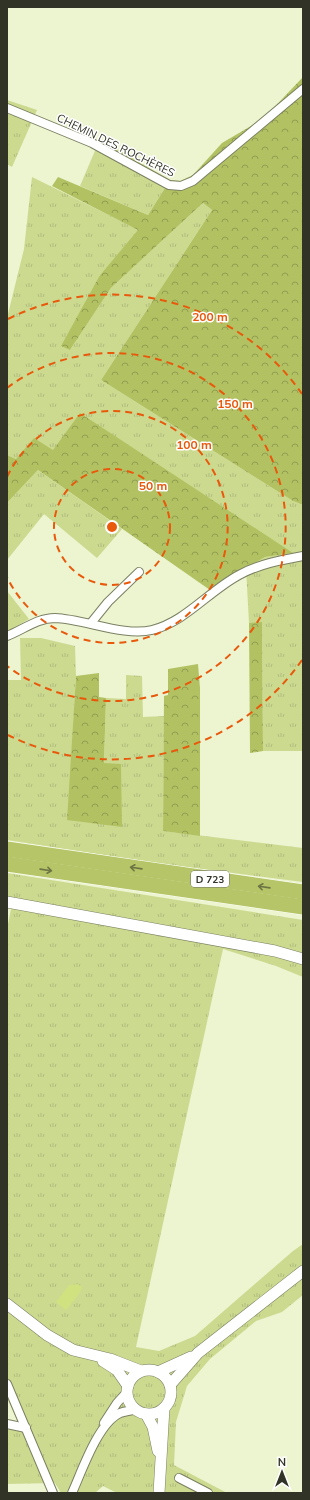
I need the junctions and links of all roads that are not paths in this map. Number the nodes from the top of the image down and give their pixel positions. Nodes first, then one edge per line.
1 (303, 89) edge
2 (7, 108) edge
3 (303, 556) edge
4 (139, 572) dead end
5 (91, 624) junction
6 (7, 636) edge
7 (7, 849) edge
8 (7, 864) edge
9 (303, 892) edge
10 (7, 902) edge
11 (303, 907) edge
12 (303, 959) edge
13 (303, 1271) edge
14 (7, 1304) edge
15 (198, 1353) junction
16 (98, 1357) junction
17 (141, 1371) junction
18 (158, 1372) junction
19 (7, 1384) edge
20 (170, 1385) junction
21 (128, 1389) junction
22 (164, 1408) junction
23 (136, 1409) junction
24 (146, 1414) junction
25 (7, 1424) edge
26 (26, 1428) junction
27 (100, 1434) junction
28 (160, 1462) junction
29 (178, 1478) dead end
30 (53, 1493) edge
31 (72, 1493) edge
32 (159, 1493) edge
33 (208, 1493) edge

1 - 2 street, CHEMIN DES ROCHÈRES
3 - 5 street
4 - 5 street
5 - 6 street
9 -> 7 highway, D 723
8 -> 11 highway, D 723
10 - 12 street
13 - 15 street
14 - 16 street
15 - 18 street
15 - 20 street
16 - 17 street
16 - 21 street
17 - 18 street
17 - 21 street
18 - 20 street
19 - 26 street
20 - 22 street
21 - 23 street
21 - 27 street
22 - 24 street
22 - 28 street
23 - 24 street
23 - 27 street
24 - 28 street
25 - 26 street
26 - 30 street
27 - 31 street
28 - 32 street
29 - 33 street

